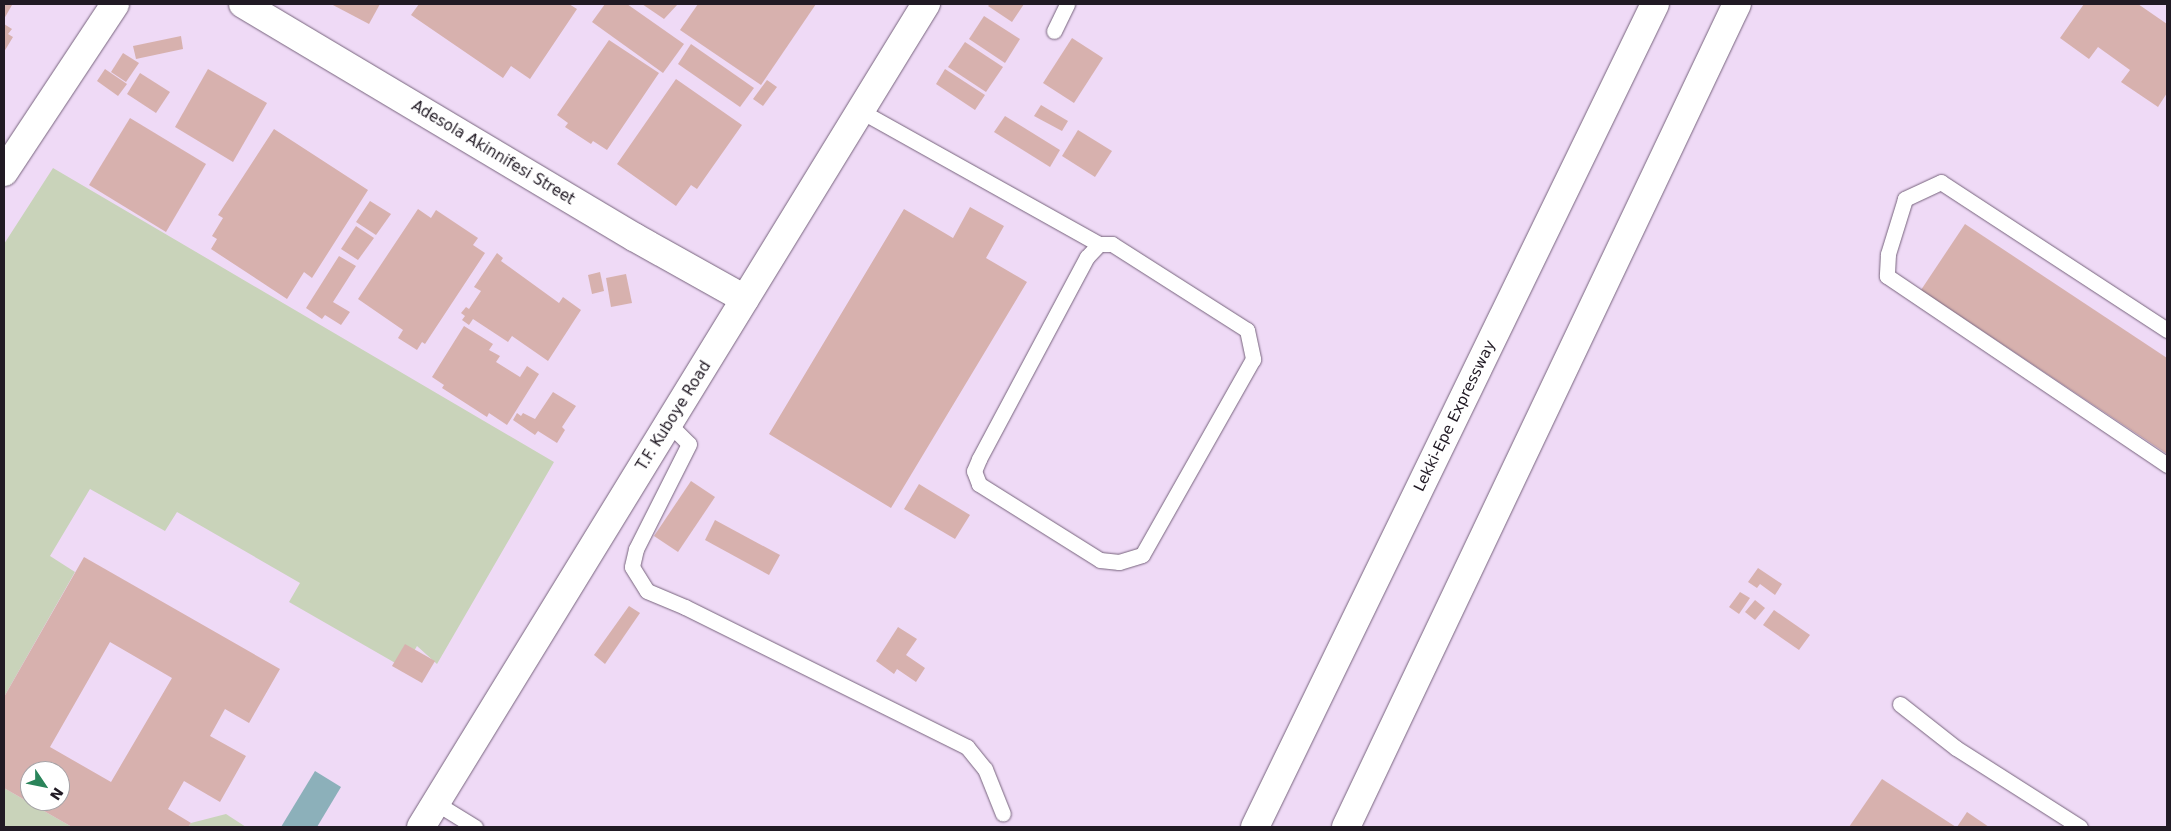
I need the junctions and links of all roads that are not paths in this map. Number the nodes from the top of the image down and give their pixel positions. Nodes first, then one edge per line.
1 (115, 4) edge
2 (243, 4) edge
3 (926, 4) edge
4 (1067, 4) edge
5 (1655, 4) edge
6 (1737, 4) edge
7 (1054, 31) dead end
8 (859, 110) junction
9 (4, 172) edge
10 (1099, 244) junction
11 (745, 299) junction
12 (2167, 330) edge
13 (668, 424) junction
14 (2167, 465) edge
15 (1900, 704) dead end
16 (436, 803) junction
17 (1003, 814) dead end
18 (421, 827) edge
19 (475, 827) edge
20 (1255, 827) edge
21 (1346, 827) edge
22 (2080, 827) edge

1 - 9 main road
2 - 11 main road, Adesola Akinnifesi Street
3 - 8 main road, T.F. Kuboye Road
4 - 7 lane
5 - 20 main road, Lekki-Epe Expressway
6 - 21 main road
8 - 10 lane
8 - 11 main road, T.F. Kuboye Road
10 - 10 lane
11 - 13 main road, T.F. Kuboye Road
12 - 14 lane
13 - 16 main road, T.F. Kuboye Road
13 - 17 lane
15 - 22 lane
16 - 18 main road, T.F. Kuboye Road
16 - 19 lane

